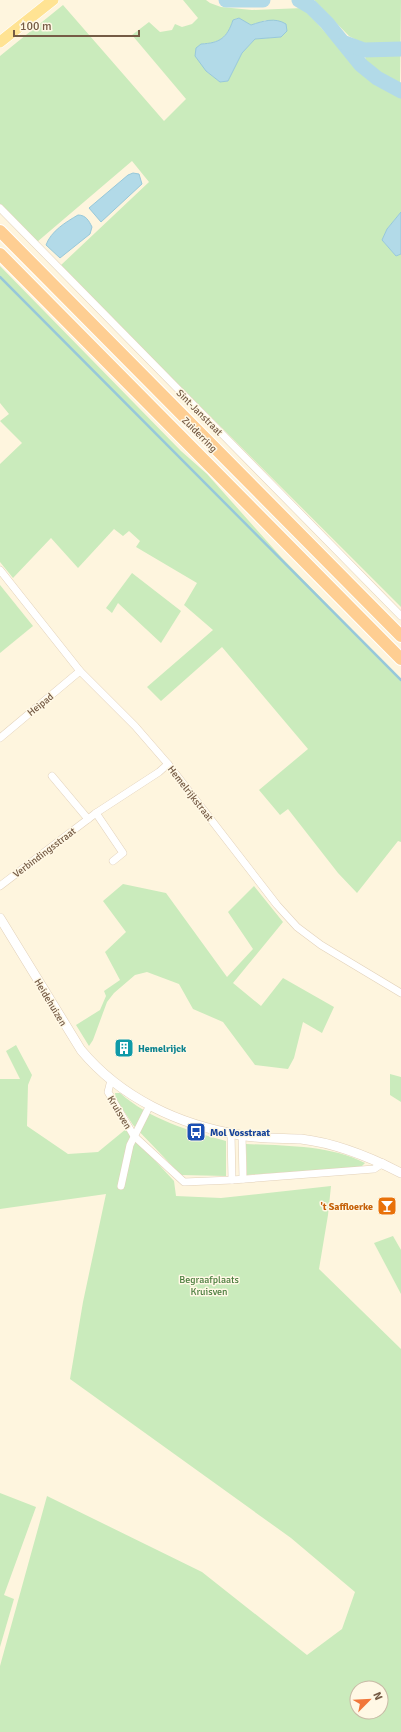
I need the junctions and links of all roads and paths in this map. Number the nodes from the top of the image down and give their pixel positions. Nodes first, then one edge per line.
1 (53, 0) edge
2 (0, 42) edge
3 (0, 208) edge
4 (0, 231) edge
5 (0, 254) edge
6 (0, 570) edge
7 (401, 616) edge
8 (401, 636) edge
9 (401, 659) edge
10 (80, 671) junction
11 (0, 738) edge
12 (168, 764) junction
13 (52, 776) dead end
14 (96, 813) junction
15 (88, 819) junction
16 (113, 860) dead end
17 (0, 886) edge
18 (0, 918) edge
19 (401, 993) edge
20 (111, 1080) junction
21 (150, 1106) junction
22 (231, 1133) junction
23 (134, 1136) junction
24 (242, 1136) junction
25 (383, 1163) junction
26 (401, 1172) edge
27 (243, 1179) junction
28 (232, 1180) junction
29 (121, 1186) dead end

1 - 2 main road
3 - 7 street, Sint-Janstraat
4 - 8 highway, Zuiderring
5 - 9 highway, Zuiderring
6 - 10 street, Hemelrijkstraat
10 - 11 street, Heipad
10 - 12 street, Hemelrijkstraat
12 - 14 street, Verbindingsstraat
12 - 19 street, Hemelrijkstraat
13 - 15 street
14 - 15 street, Verbindingsstraat
14 - 16 street
15 - 17 street, Verbindingsstraat
18 - 20 street, Heidehuizen
20 - 21 street, Kruisven
20 - 23 street, Kruisven
21 - 22 street, Kruisven
21 - 23 street
22 - 24 street, Kruisven
22 - 28 street
23 - 28 street, Kruisven
23 - 29 street
24 - 25 street, Kruisven
24 - 27 street
25 - 26 street, Kruisven
25 - 27 street, Kruisven
27 - 28 street, Kruisven

